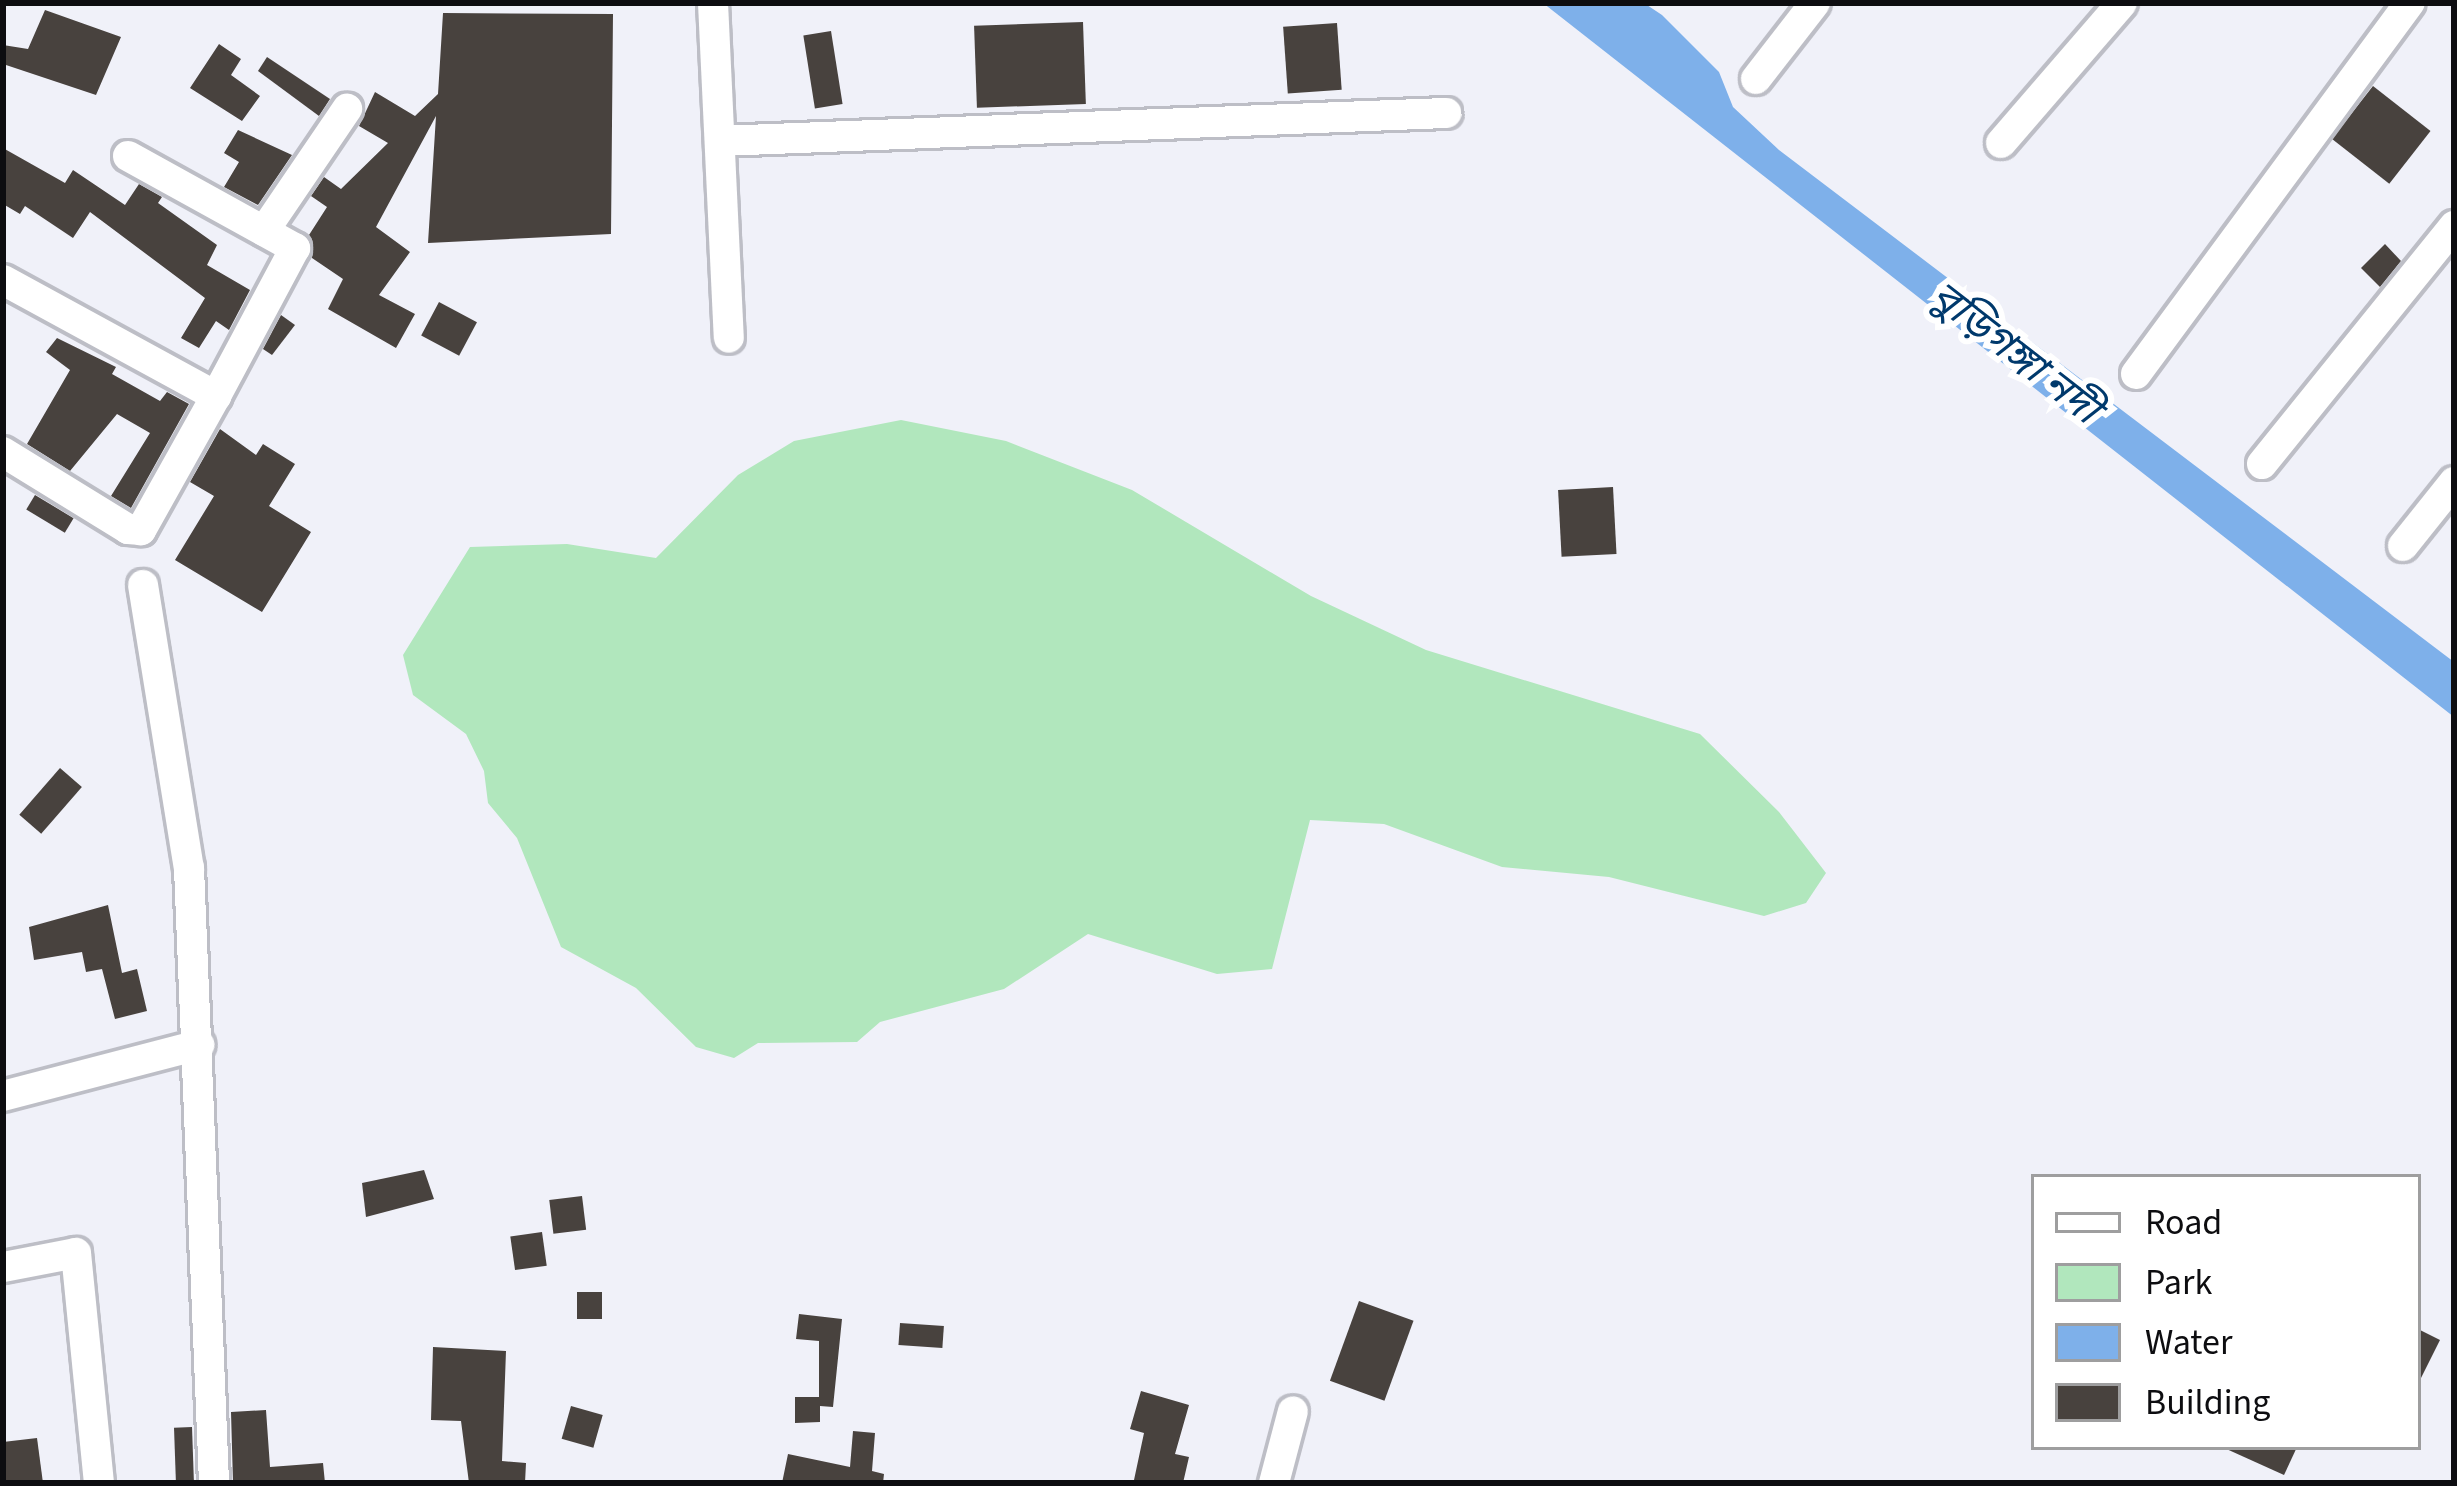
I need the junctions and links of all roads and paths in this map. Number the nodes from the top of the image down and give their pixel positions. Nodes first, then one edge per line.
1 (713, 3) edge
2 (1815, 3) edge
3 (2122, 3) edge
4 (2410, 3) edge
5 (1756, 79) dead end
6 (347, 109) dead end
7 (1446, 113) dead end
8 (720, 141) junction
9 (2001, 143) dead end
10 (128, 156) dead end
11 (2454, 226) edge
12 (264, 231) junction
13 (3, 280) edge
14 (728, 338) dead end
15 (2136, 374) dead end
16 (216, 396) junction
17 (3, 452) edge
18 (2262, 464) dead end
19 (2454, 482) edge
20 (2403, 546) dead end
21 (143, 586) dead end
22 (199, 1045) junction
23 (3, 1096) edge
24 (3, 1268) edge
25 (1294, 1411) dead end
26 (99, 1483) edge
27 (214, 1483) edge
28 (1274, 1483) edge

1 - 8 street
2 - 5 street
3 - 9 street
4 - 15 street
6 - 12 street
7 - 8 street
8 - 14 street
10 - 12 street
11 - 18 street
12 - 16 street
13 - 16 street
16 - 17 street
19 - 20 street
21 - 22 street
22 - 23 street
22 - 27 street
24 - 26 street
25 - 28 street

